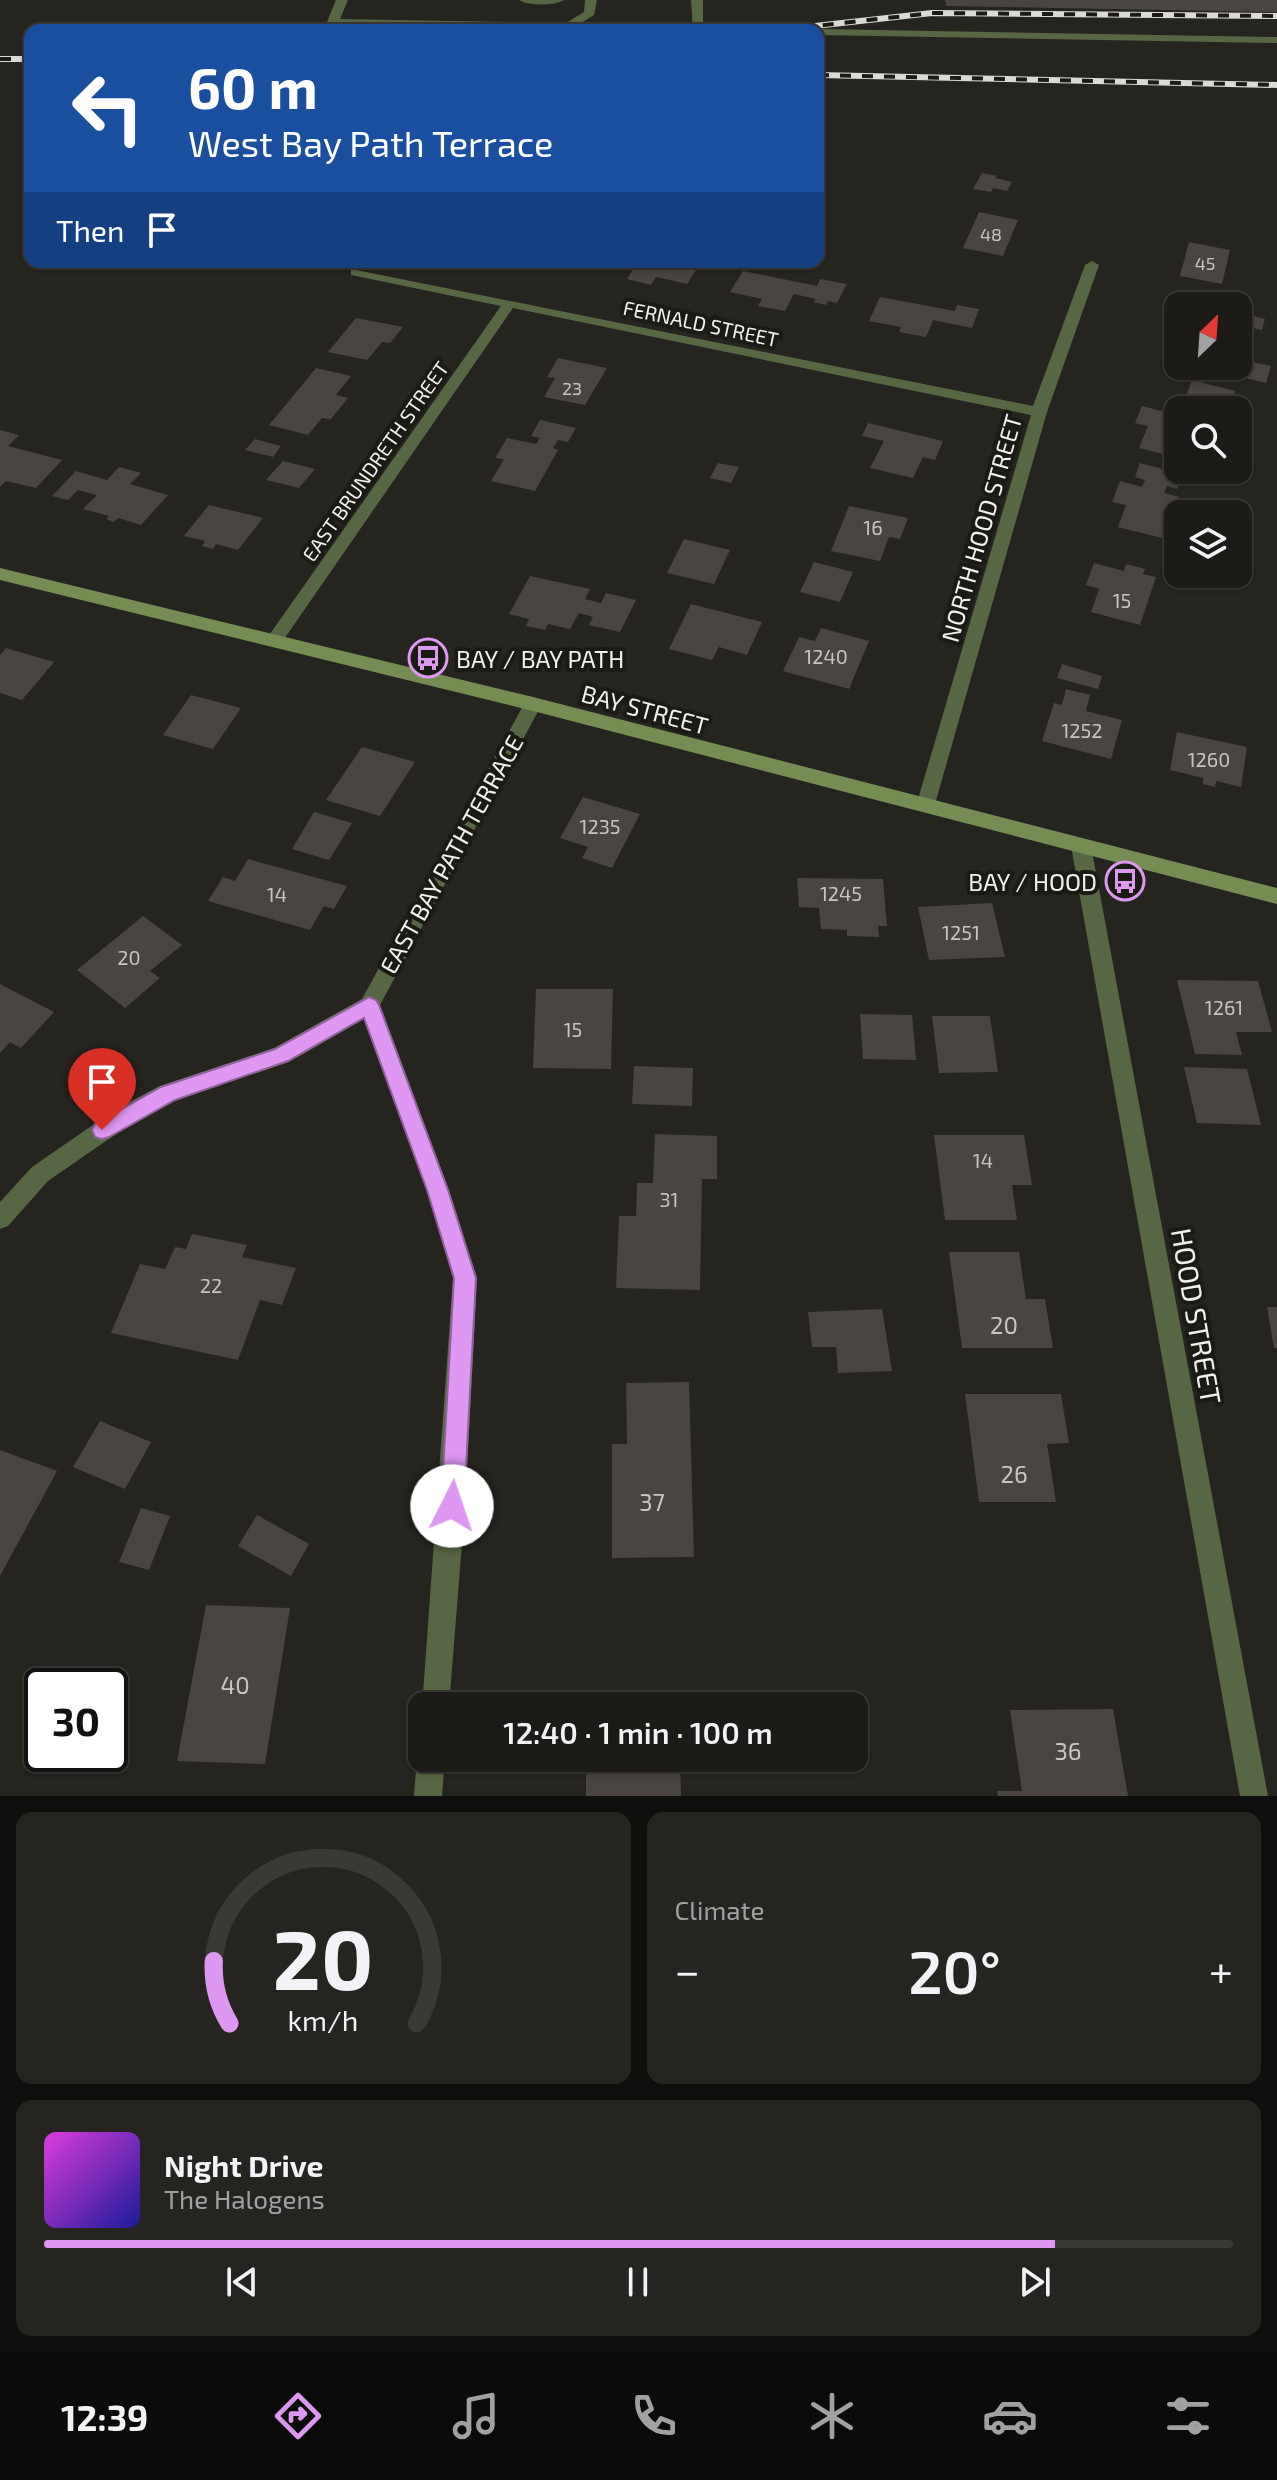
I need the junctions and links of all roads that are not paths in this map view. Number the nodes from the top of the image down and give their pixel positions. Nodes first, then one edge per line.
1 (342, 0) edge
2 (525, 0) edge
3 (558, 0) edge
4 (591, 0) edge
5 (697, 0) edge
6 (427, 24) edge
7 (573, 24) edge
8 (697, 24) edge
9 (824, 32) edge
10 (1277, 40) edge
11 (1092, 265) dead end
12 (356, 272) dead end
13 (509, 304) junction
14 (1039, 412) junction
15 (0, 574) edge
16 (274, 641) junction
17 (533, 704) junction
18 (926, 806) junction
19 (1081, 846) junction
20 (1277, 896) edge
21 (369, 1005) junction
22 (0, 1218) edge
23 (436, 1692) edge
24 (430, 1772) edge
25 (428, 1796) edge
26 (1254, 1796) edge

1 - 6 street
2 - 3 street
4 - 7 street
5 - 8 street
9 - 10 street
11 - 14 street, NORTH HOOD STREET
12 - 13 street, FERNALD STREET
13 - 14 street, FERNALD STREET
13 - 16 street, EAST BRUNDRETH STREET
14 - 18 street, NORTH HOOD STREET
15 - 16 main road, BAY STREET
16 - 17 main road, BAY STREET
17 - 18 main road, BAY STREET
17 - 21 street, EAST BAY PATH TERRACE
18 - 19 main road, BAY STREET
19 - 20 main road, BAY STREET
19 - 26 street, HOOD STREET
21 - 22 street
21 - 23 street
24 - 25 street

